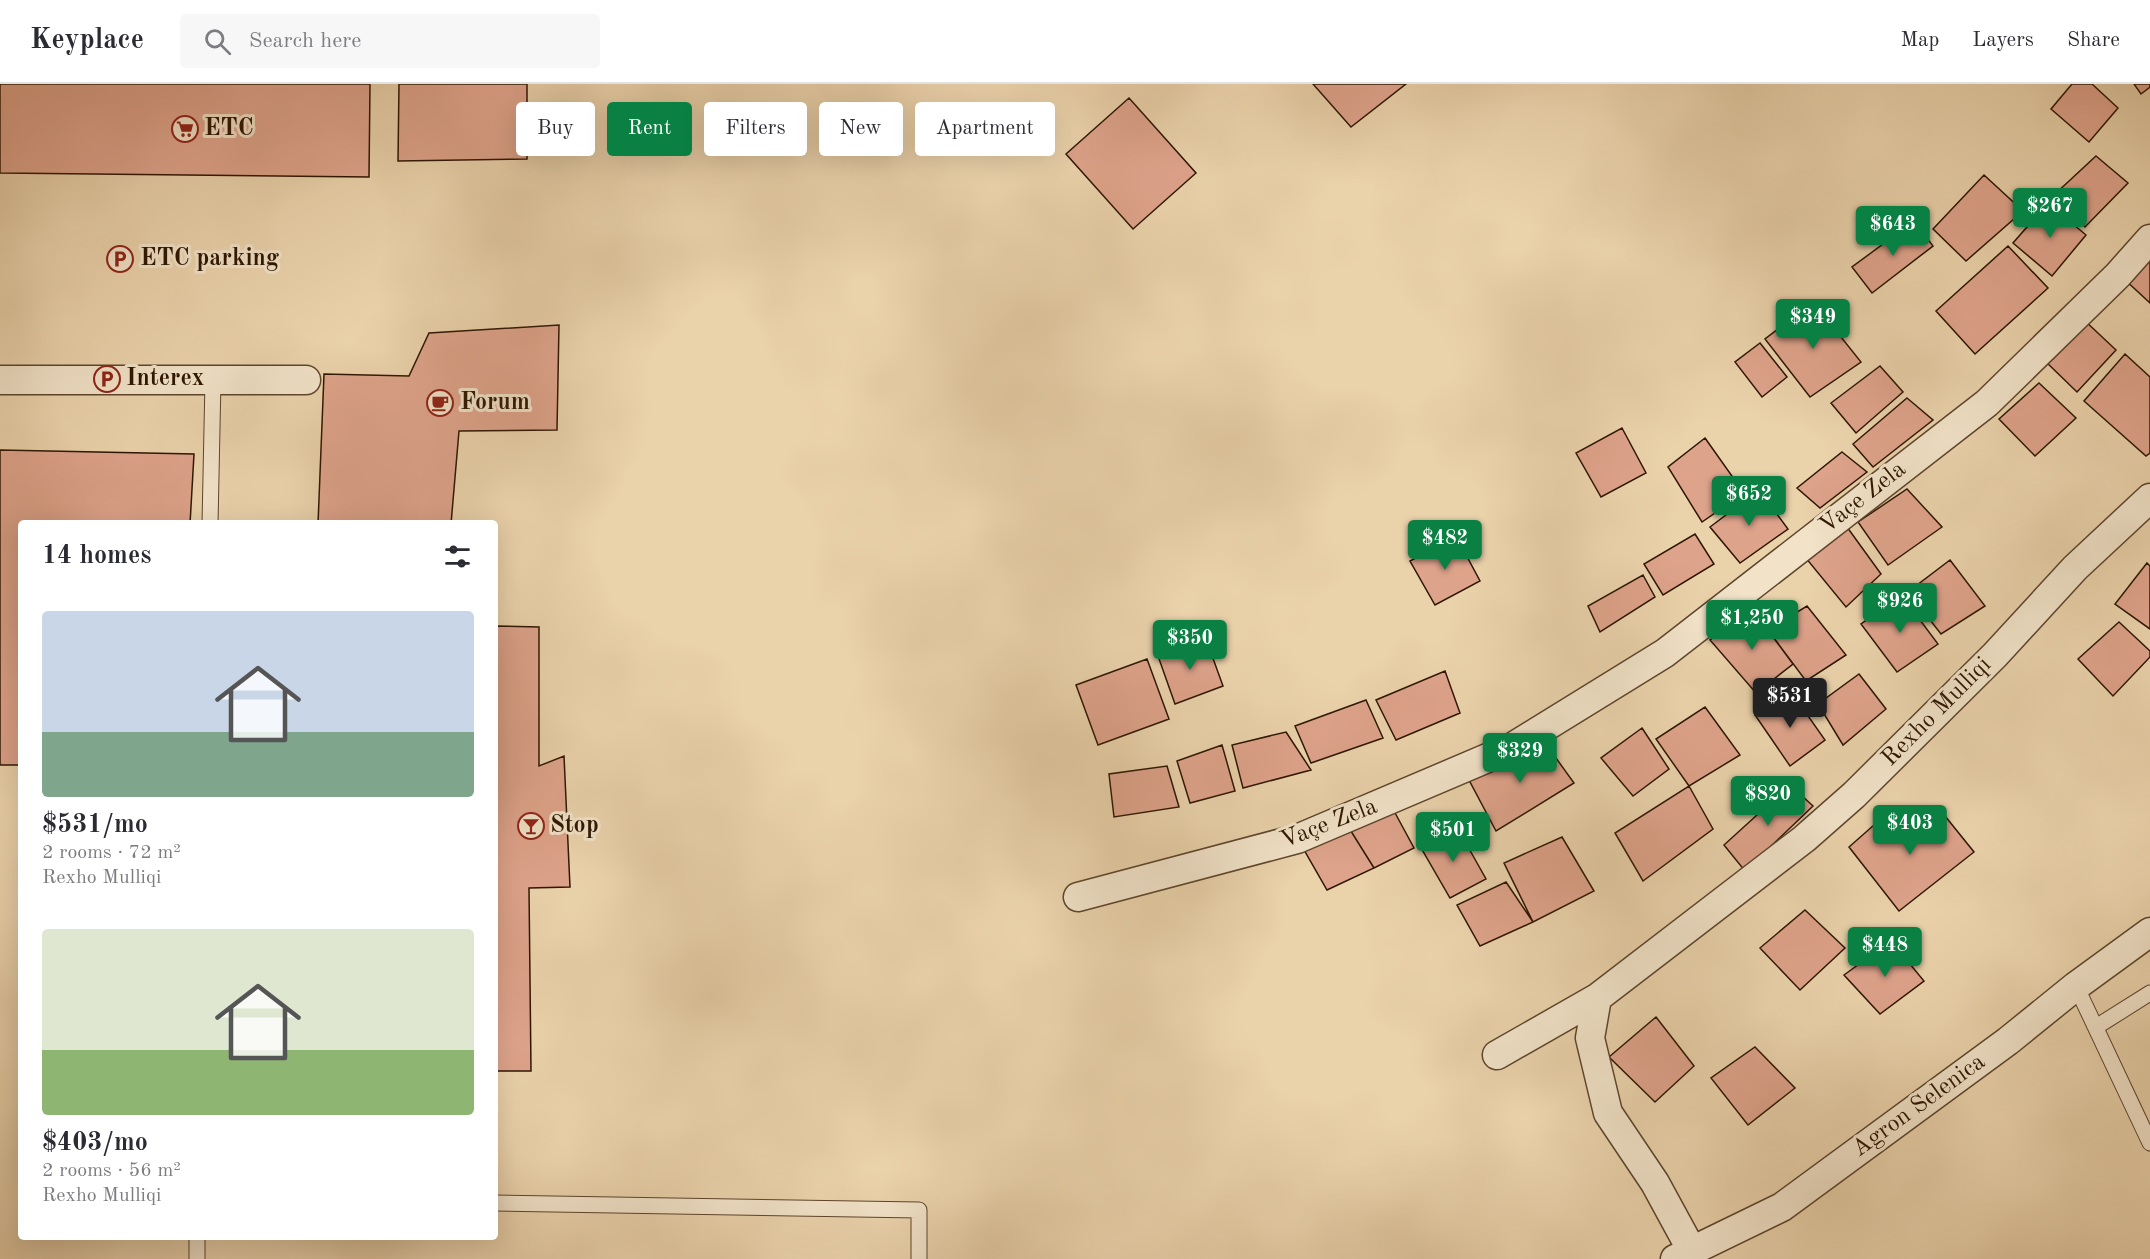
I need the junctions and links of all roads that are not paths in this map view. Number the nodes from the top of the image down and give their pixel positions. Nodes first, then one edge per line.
1 (2150, 239) edge
2 (0, 380) edge
3 (213, 380) junction
4 (306, 380) dead end
5 (2150, 498) edge
6 (210, 520) edge
7 (1078, 897) dead end
8 (2150, 932) edge
9 (2076, 986) junction
10 (2150, 993) edge
11 (1596, 998) junction
12 (2096, 1027) junction
13 (1497, 1055) dead end
14 (2150, 1143) edge
15 (498, 1203) edge
16 (197, 1240) edge
17 (1684, 1255) edge
18 (197, 1259) edge
19 (919, 1259) edge

1 - 7 street, Vaçe Zela
2 - 3 street
3 - 4 street
3 - 6 lane
5 - 11 street, Rexho Mulliqi
8 - 9 street, Agron Selenica
9 - 12 lane
9 - 17 street, Agron Selenica
10 - 12 lane
11 - 13 street, Rexho Mulliqi
11 - 17 street
12 - 14 lane
15 - 19 lane
16 - 18 lane

